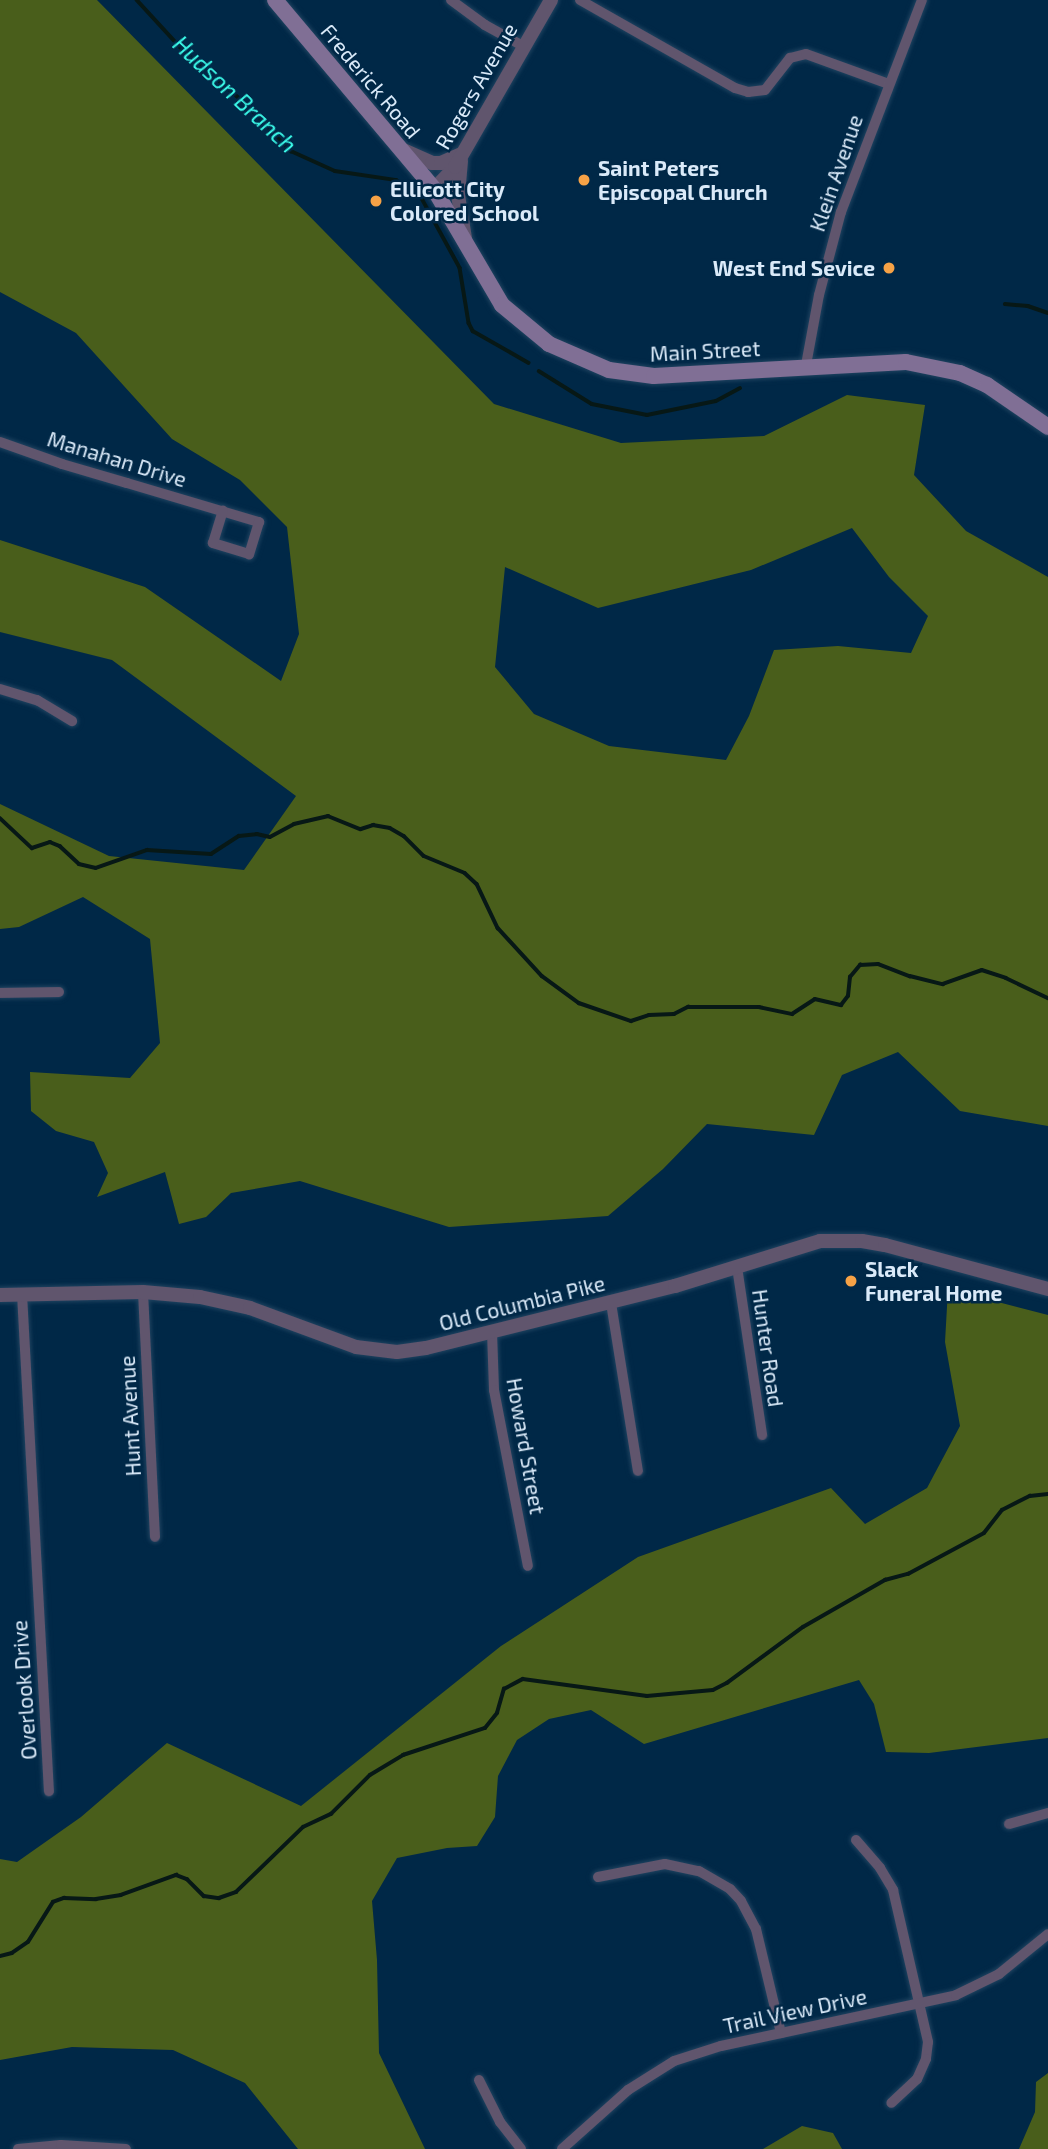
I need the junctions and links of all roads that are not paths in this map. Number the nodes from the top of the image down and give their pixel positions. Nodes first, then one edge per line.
1 (275, 0) edge
2 (451, 0) edge
3 (551, 0) edge
4 (580, 0) edge
5 (922, 0) edge
6 (523, 46) junction
7 (889, 84) junction
8 (401, 149) junction
9 (462, 153) junction
10 (434, 189) junction
11 (473, 259) junction
12 (806, 365) junction
13 (1048, 426) edge
14 (0, 442) edge
15 (223, 511) junction
16 (0, 690) edge
17 (72, 721) dead end
18 (59, 992) dead end
19 (0, 993) edge
20 (737, 1267) junction
21 (1048, 1289) edge
22 (143, 1292) junction
23 (22, 1294) junction
24 (0, 1295) edge
25 (611, 1303) junction
26 (492, 1332) junction
27 (762, 1435) dead end
28 (638, 1471) dead end
29 (155, 1537) dead end
30 (528, 1566) dead end
31 (49, 1791) dead end
32 (1048, 1813) edge
33 (1009, 1824) dead end
34 (856, 1840) dead end
35 (598, 1877) dead end
36 (1048, 1934) edge
37 (920, 2004) junction
38 (781, 2033) junction
39 (479, 2080) dead end
40 (891, 2103) dead end
41 (18, 2149) edge
42 (127, 2149) edge
43 (521, 2149) edge
44 (562, 2149) edge

1 - 8 main road, Frederick Road
2 - 6 street
3 - 6 street, Rogers Avenue
4 - 7 street
5 - 7 street, Klein Avenue
6 - 9 street, Rogers Avenue
7 - 12 street, Klein Avenue
8 - 9 street
8 - 10 main road, Frederick Road
9 - 10 street, Rogers Avenue
9 - 11 street
10 - 11 main road, Main Street
11 - 12 main road, Main Street
12 - 13 main road, Main Street
14 - 15 street, Manahan Drive
15 - 15 street, Manahan Drive
16 - 17 street
18 - 19 street
20 - 21 street, Old Columbia Pike
20 - 25 street, Old Columbia Pike
20 - 27 street, Hunter Road
22 - 23 street, Old Columbia Pike
22 - 26 street, Old Columbia Pike
22 - 29 street, Hunt Avenue
23 - 24 street, Old Columbia Pike
23 - 31 street, Overlook Drive
25 - 26 street, Old Columbia Pike
25 - 28 street
26 - 30 street, Howard Street
32 - 33 street
34 - 37 street
35 - 38 street
36 - 37 street, Trail View Drive
37 - 38 street, Trail View Drive
37 - 40 street
38 - 44 street, Trail View Drive
39 - 43 street
41 - 42 street

